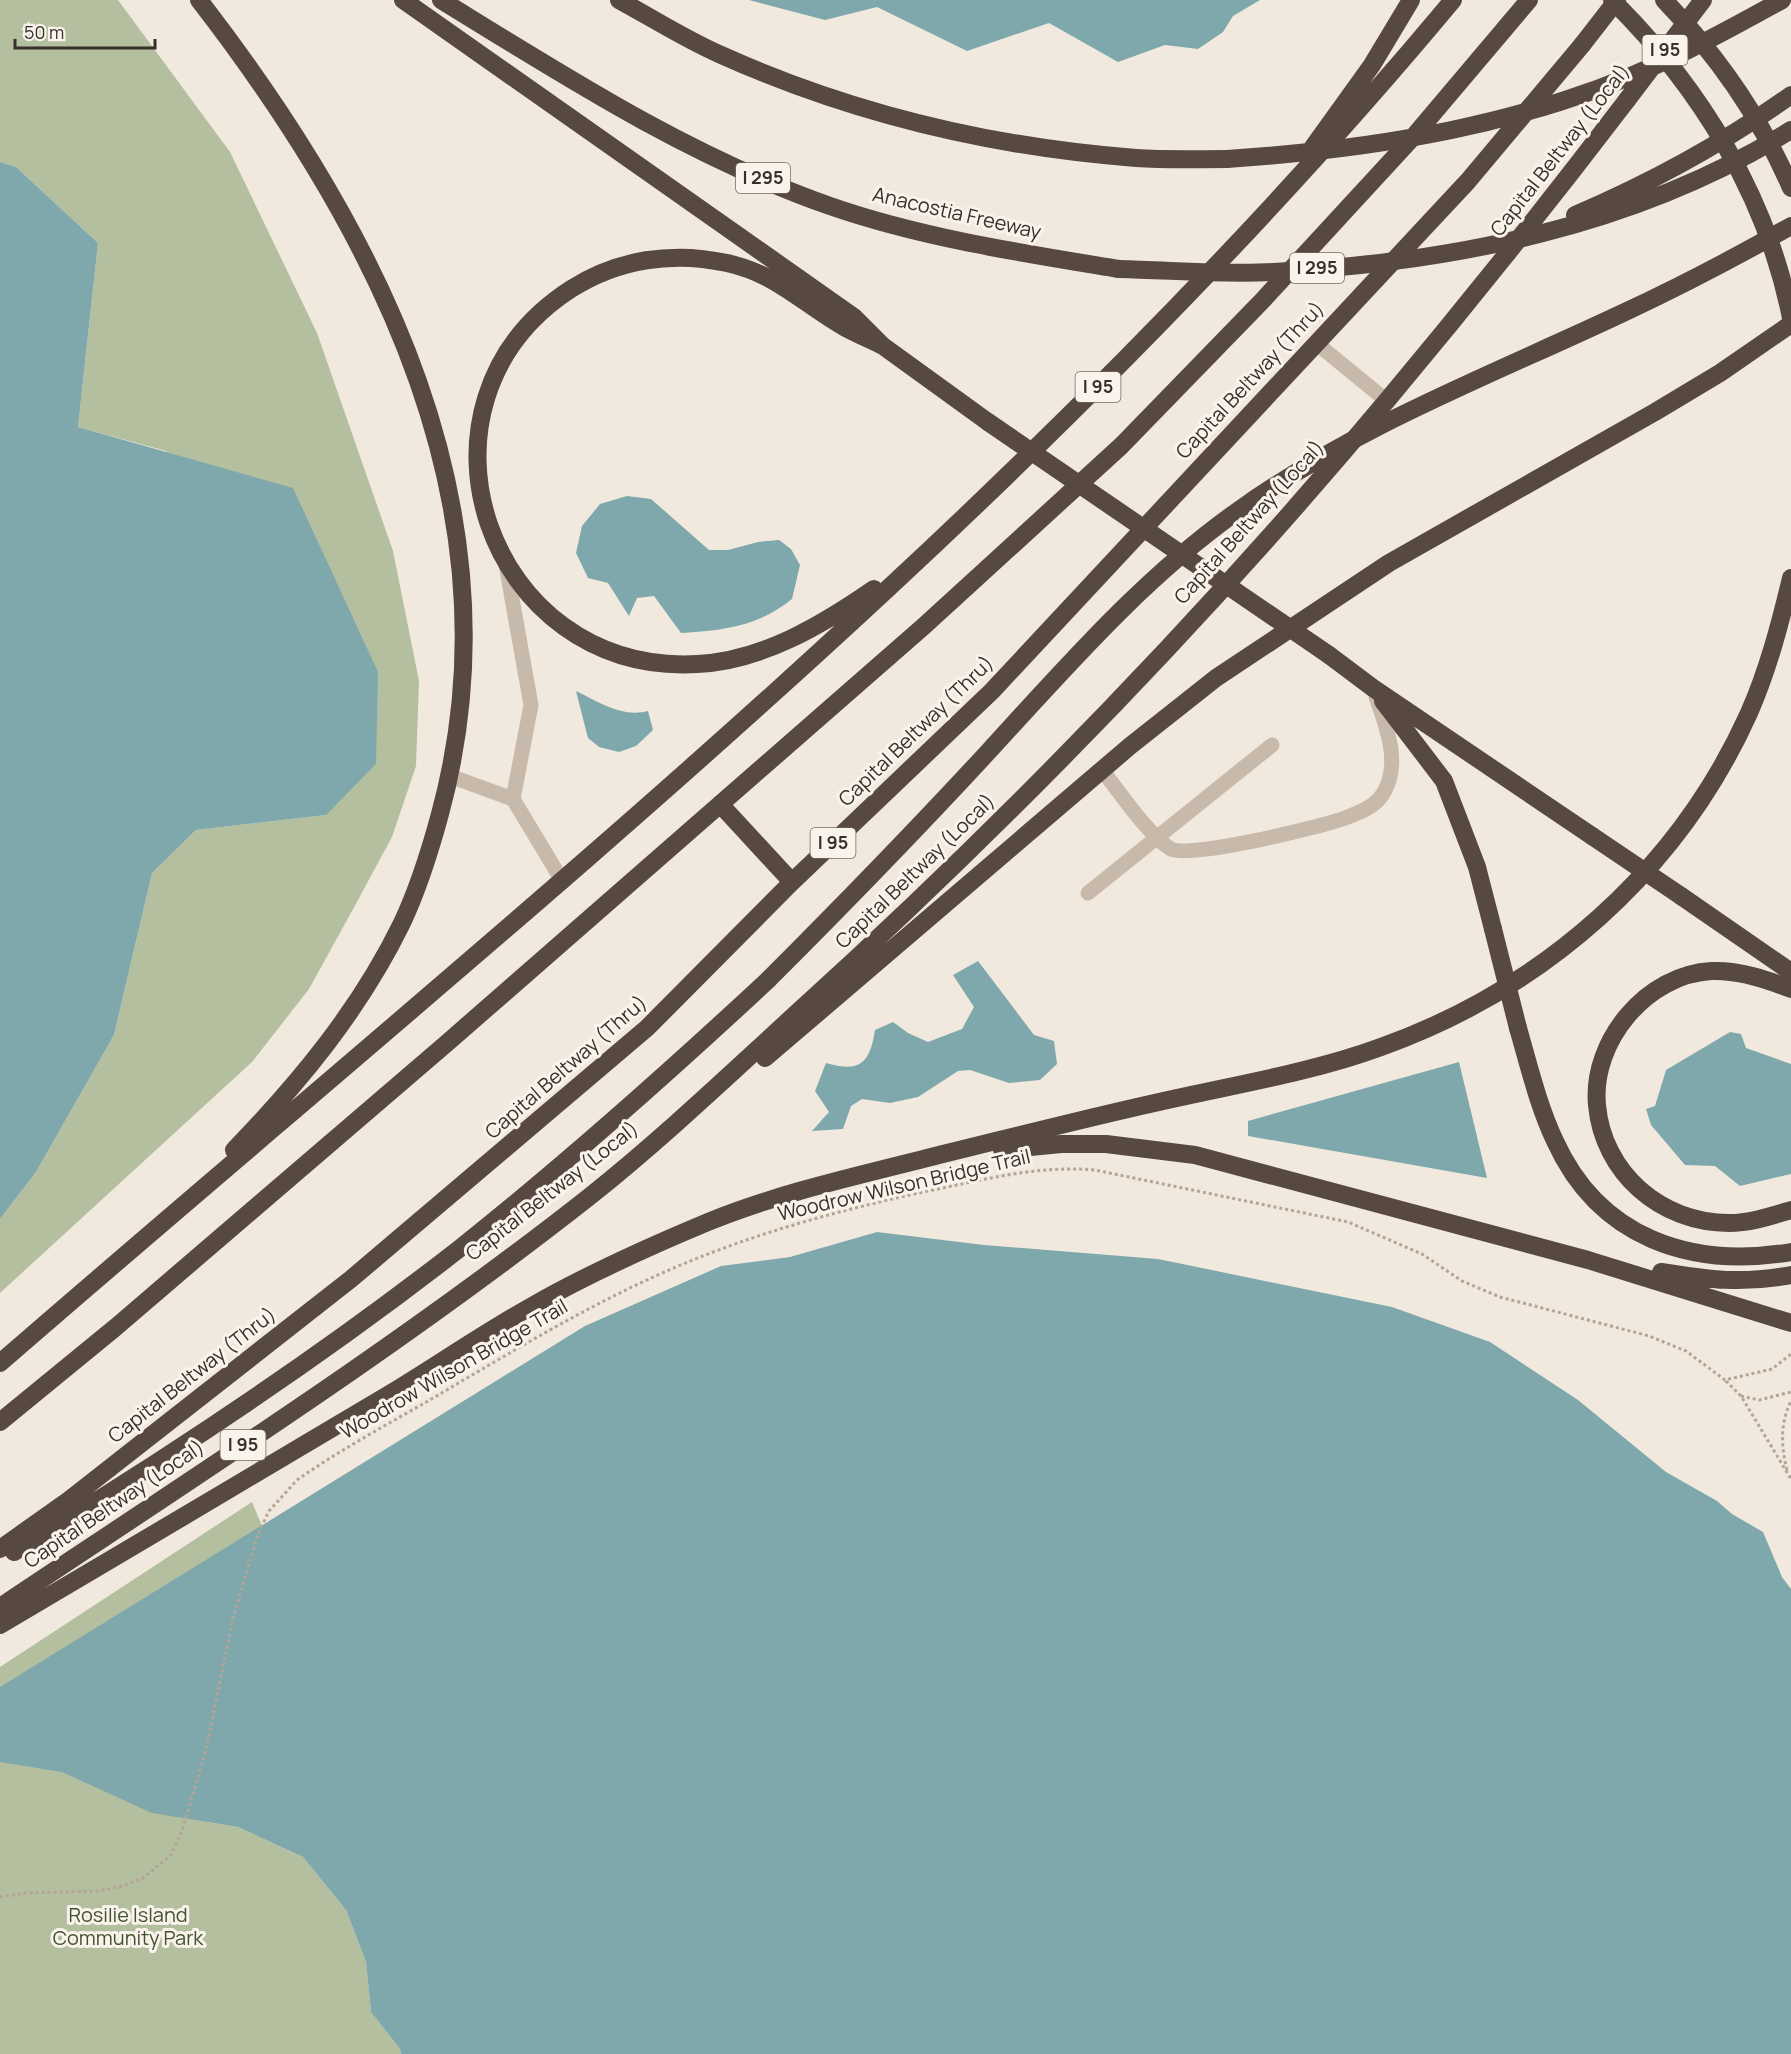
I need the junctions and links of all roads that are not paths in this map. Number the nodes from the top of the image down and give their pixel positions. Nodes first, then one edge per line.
1 (199, 0) edge
2 (403, 0) edge
3 (441, 0) edge
4 (619, 0) edge
5 (1411, 0) edge
6 (1453, 0) edge
7 (1529, 0) edge
8 (1614, 0) edge
9 (1664, 0) edge
10 (1703, 0) edge
11 (1782, 0) edge
12 (1791, 95) edge
13 (1791, 130) edge
14 (1791, 188) edge
15 (1791, 226) edge
16 (1251, 229) junction
17 (1513, 241) junction
18 (1791, 318) edge
19 (1791, 324) edge
20 (1316, 343) junction
21 (883, 346) junction
22 (1387, 401) junction
23 (941, 540) junction
24 (506, 565) junction
25 (1791, 578) edge
26 (1373, 688) junction
27 (1272, 745) dead end
28 (1102, 770) junction
29 (450, 776) junction
30 (513, 799) junction
31 (720, 804) junction
32 (1156, 836) junction
33 (563, 882) junction
34 (792, 882) junction
35 (1088, 892) dead end
36 (1791, 972) edge
37 (1791, 989) edge
38 (920, 1160) junction
39 (591, 1194) junction
40 (1791, 1210) edge
41 (171, 1215) junction
42 (1791, 1252) edge
43 (1588, 1260) junction
44 (1791, 1275) edge
45 (1791, 1323) edge
46 (0, 1363) edge
47 (0, 1422) edge
48 (0, 1549) edge
49 (0, 1561) edge
50 (0, 1607) edge
51 (0, 1625) edge

1 - 29 highway
2 - 21 highway
3 - 17 highway, Anacostia Freeway / I 295, bridge
4 - 11 highway, bridge
5 - 16 highway
6 - 16 highway, I 95
7 - 31 highway
8 - 18 highway
8 - 20 highway, Capital Beltway (Thru) / I 95, bridge
9 - 14 highway
10 - 22 highway, Capital Beltway (Local) / I 95, bridge
12 - 17 highway, bridge
13 - 17 highway, bridge
15 - 49 highway, bridge
16 - 23 highway, I 95
19 - 28 highway
20 - 22 lane
20 - 34 highway, Capital Beltway (Thru) / I 95
21 - 24 highway
21 - 26 highway, bridge
22 - 39 highway, Capital Beltway (Local) / I 95
23 - 24 highway
23 - 33 highway, I 95
24 - 30 lane
25 - 38 highway
26 - 32 lane
26 - 36 highway, bridge
26 - 42 highway, bridge
27 - 32 lane
28 - 32 lane
28 - 39 highway
29 - 30 lane
29 - 41 highway
30 - 33 lane
31 - 34 highway
31 - 47 highway
32 - 35 lane
33 - 41 highway, I 95
34 - 48 highway, Capital Beltway (Thru) / I 95
37 - 40 highway
38 - 43 highway
38 - 51 highway
39 - 50 highway, Capital Beltway (Local) / I 95
41 - 46 highway, I 95
43 - 44 highway
43 - 45 highway

